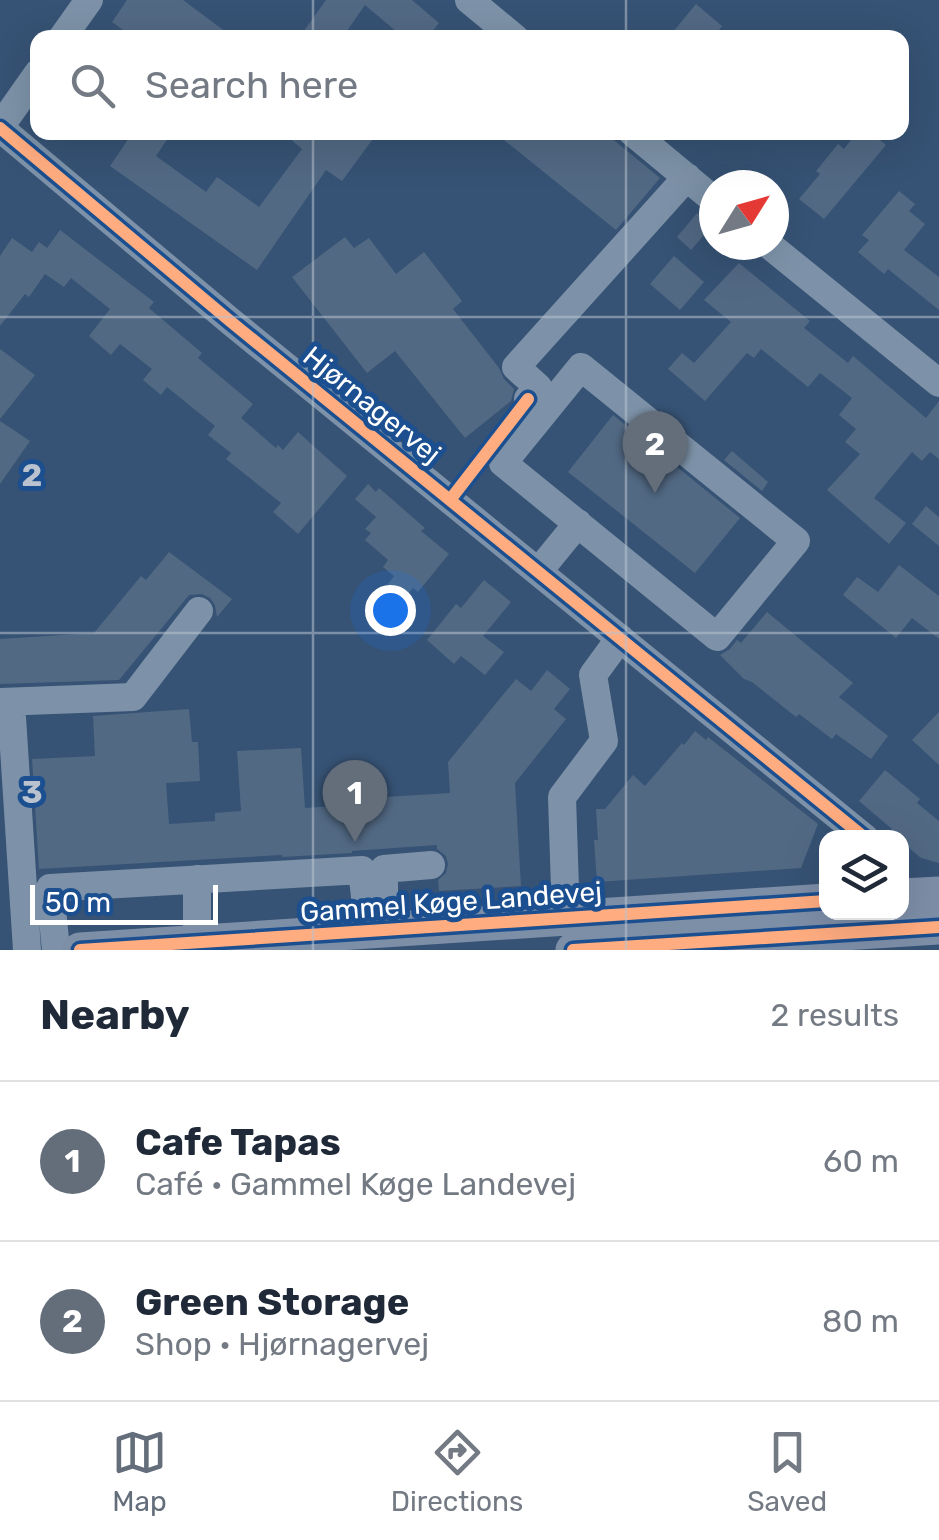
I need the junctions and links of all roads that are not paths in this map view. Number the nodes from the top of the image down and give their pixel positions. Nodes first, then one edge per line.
1 (89, 0) edge
2 (470, 0) edge
3 (68, 30) edge
4 (506, 30) edge
5 (30, 84) edge
6 (0, 127) edge
7 (641, 140) edge
8 (686, 178) junction
9 (699, 188) edge
10 (787, 260) edge
11 (939, 383) edge
12 (528, 399) dead end
13 (578, 523) junction
14 (538, 572) junction
15 (199, 610) dead end
16 (620, 638) junction
17 (6, 702) edge
18 (854, 830) edge
19 (431, 864) dead end
20 (196, 879) junction
21 (819, 901) edge
22 (939, 927) edge
23 (377, 932) junction
24 (570, 935) edge
25 (197, 943) junction
26 (28, 950) edge
27 (56, 950) edge
28 (80, 950) edge

1 - 3 street
2 - 4 street
5 - 6 street
6 - 14 street, Hjørnagervej
7 - 8 street
8 - 9 street
8 - 12 street
10 - 11 street
13 - 13 street
13 - 14 street
14 - 16 street, Hjørnagervej
15 - 17 street
16 - 18 street, Hjørnagervej
16 - 24 street, Gammel Køge Landevej
17 - 26 street
19 - 23 street
20 - 23 street
20 - 25 street
20 - 27 street
21 - 24 main road, Gammel Køge Landevej
22 - 24 main road, Gammel Køge Landevej
23 - 24 main road, Gammel Køge Landevej
23 - 25 main road, Gammel Køge Landevej
25 - 28 main road, Gammel Køge Landevej

